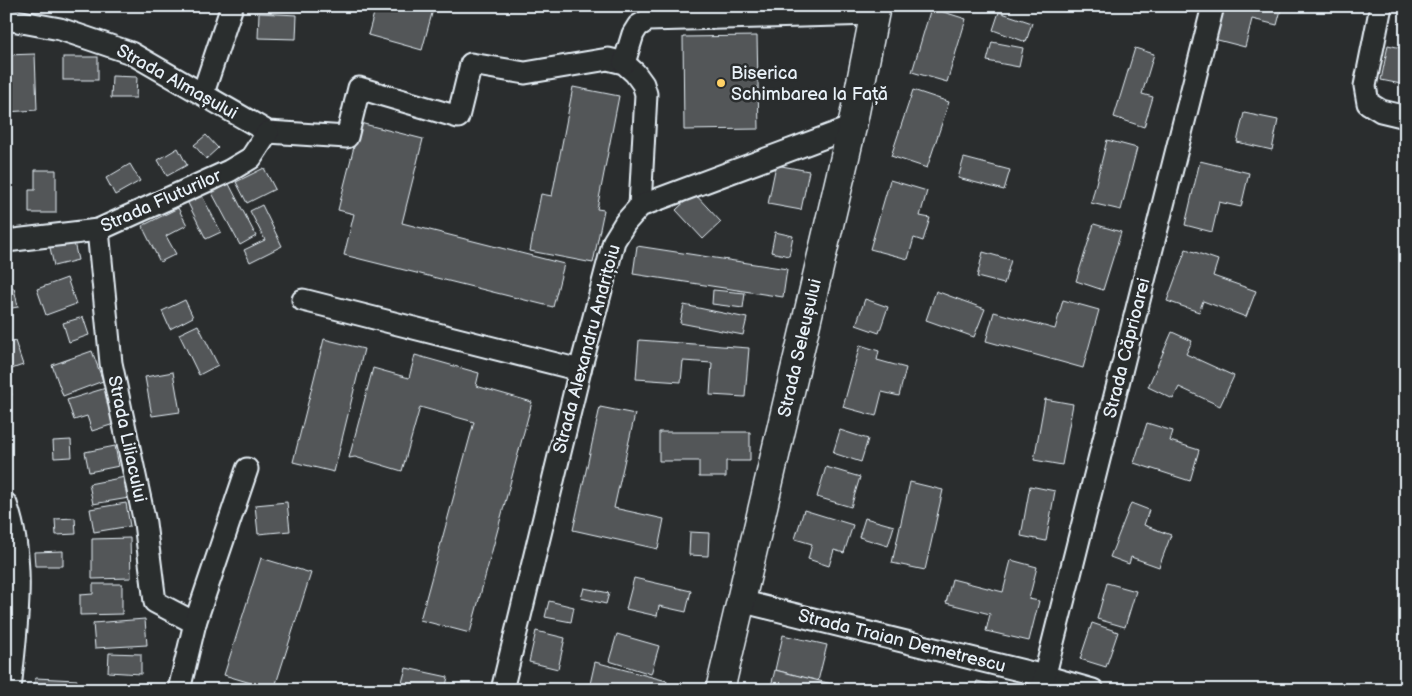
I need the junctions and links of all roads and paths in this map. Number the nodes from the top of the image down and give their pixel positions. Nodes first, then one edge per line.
1 (232, 6) edge
2 (1213, 6) edge
3 (1381, 6) edge
4 (875, 10) edge
5 (6, 19) edge
6 (624, 63) junction
7 (203, 93) junction
8 (1406, 117) edge
9 (852, 127) junction
10 (268, 132) junction
11 (640, 206) junction
12 (98, 230) junction
13 (6, 241) edge
14 (303, 300) dead end
15 (580, 370) junction
16 (247, 469) dead end
17 (6, 504) edge
18 (740, 601) junction
19 (196, 623) junction
20 (1043, 683) edge
21 (10, 690) edge
22 (179, 690) edge
23 (502, 690) edge
24 (720, 690) edge
25 (1093, 690) edge

1 - 7 street
2 - 20 street, Strada Căprioarei
3 - 8 street
4 - 6 street
4 - 9 main road, Strada Seleușului
5 - 7 street, Strada Almașului
6 - 10 street, Strada Almașului
6 - 11 street
7 - 10 street, Strada Almașului
9 - 11 street, Strada Alexandru Andrițoiu
9 - 18 main road, Strada Seleușului
10 - 12 street, Strada Fluturilor
11 - 15 street, Strada Alexandru Andrițoiu
12 - 13 street, Strada Fluturilor
12 - 19 street, Strada Liliacului
14 - 15 street
15 - 23 street, Strada Alexandru Andrițoiu
16 - 19 street
17 - 21 street
18 - 20 street, Strada Traian Demetrescu
18 - 24 main road, Strada Seleușului
19 - 22 street
20 - 25 street, Strada Traian Demetrescu

